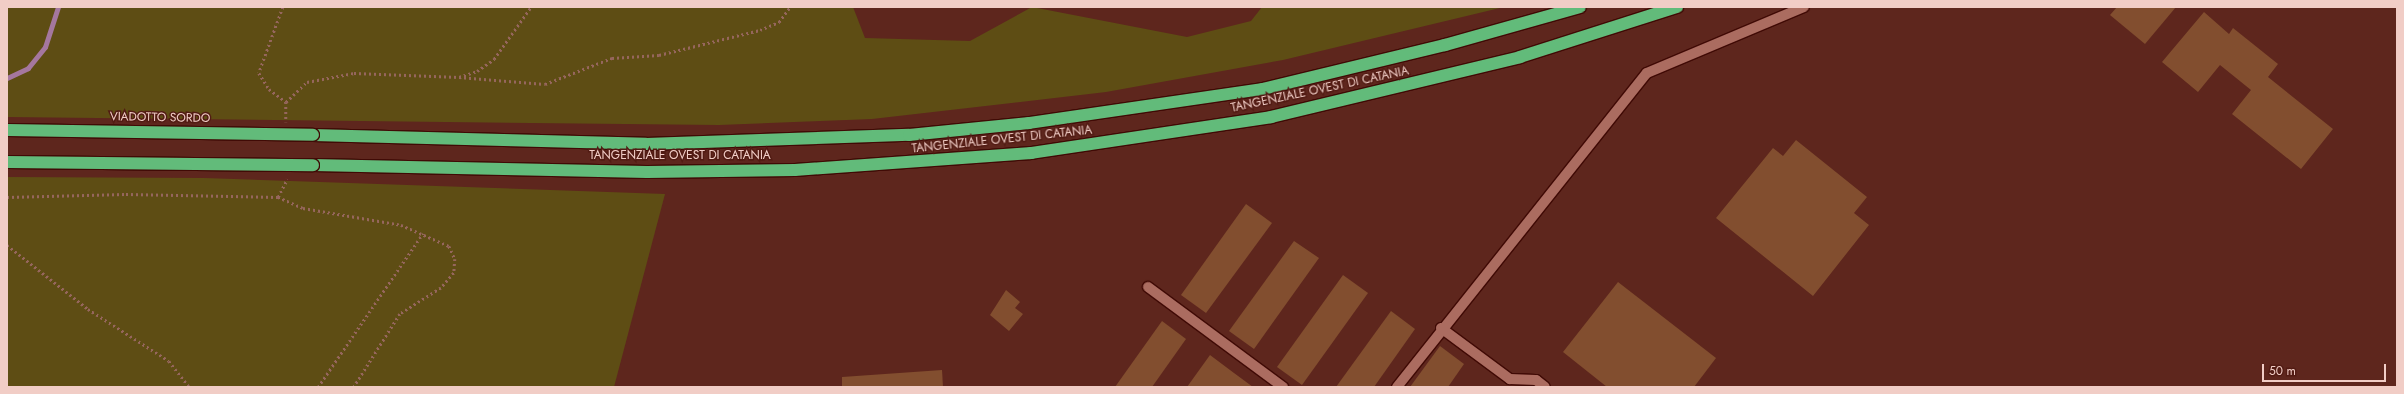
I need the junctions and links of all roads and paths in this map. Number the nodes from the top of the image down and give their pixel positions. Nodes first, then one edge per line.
1 (283, 7) edge
2 (531, 7) edge
3 (790, 7) edge
4 (1580, 7) edge
5 (1676, 7) edge
6 (1804, 7) edge
7 (459, 77) junction
8 (286, 102) junction
9 (7, 130) edge
10 (286, 131) dead end
11 (314, 135) joint
12 (7, 162) edge
13 (287, 175) dead end
14 (7, 197) edge
15 (278, 197) junction
16 (423, 233) junction
17 (7, 245) edge
18 (1148, 287) dead end
19 (1441, 328) junction
20 (189, 387) edge
21 (318, 387) edge
22 (354, 387) edge
23 (1284, 387) edge
24 (1398, 387) edge
25 (1545, 387) edge

1 - 8 path
2 - 7 path
3 - 7 path
4 - 11 highway, TANGENZIALE OVEST DI CATANIA
5 - 12 highway, TANGENZIALE OVEST DI CATANIA, bridge
6 - 19 lane
7 - 8 path
8 - 10 path
9 - 11 highway, VIADOTTO SORDO, bridge
13 - 15 path
14 - 15 path
15 - 16 path
16 - 21 path
16 - 22 path
17 - 20 path
18 - 23 lane
19 - 24 lane
19 - 25 lane

